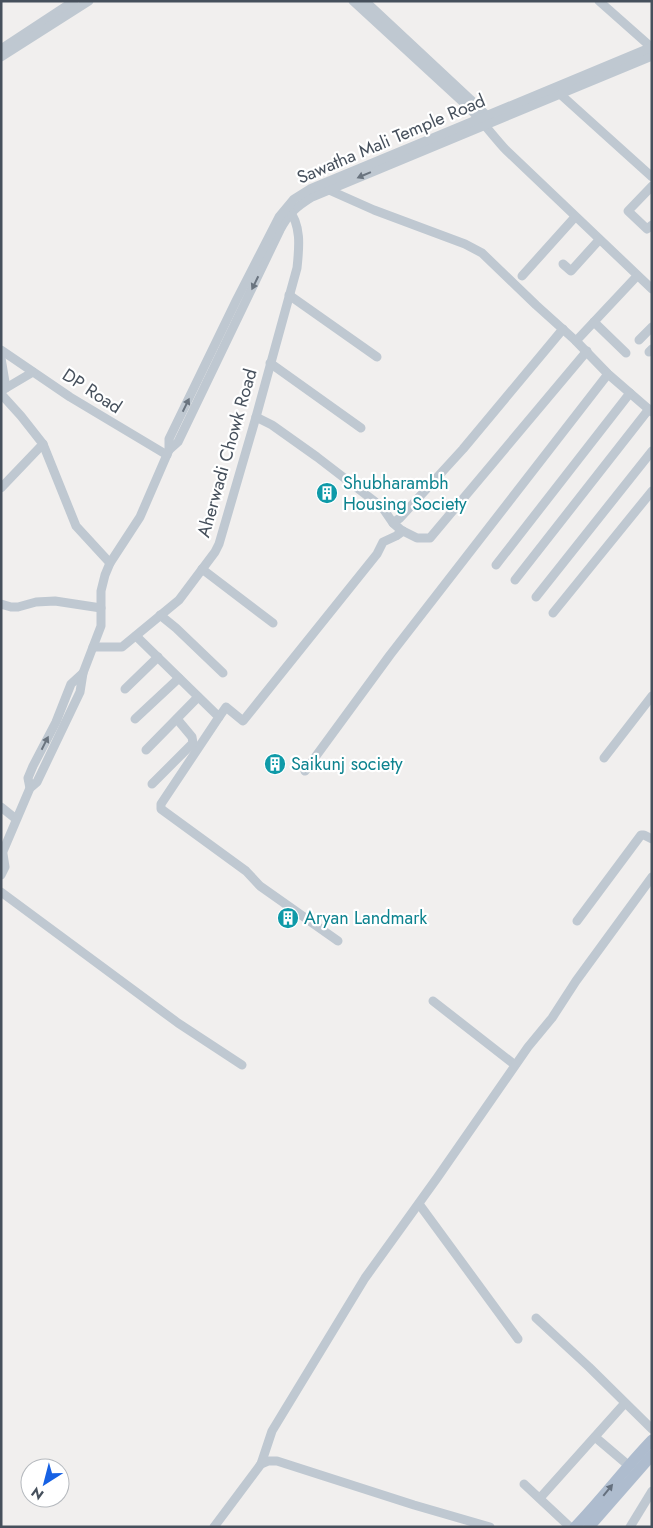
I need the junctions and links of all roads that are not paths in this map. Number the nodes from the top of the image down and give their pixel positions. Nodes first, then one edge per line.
1 (74, 1) edge
2 (89, 1) edge
3 (353, 1) edge
4 (365, 1) edge
5 (599, 1) edge
6 (1, 48) edge
7 (652, 48) edge
8 (1, 58) edge
9 (651, 59) edge
10 (560, 94) junction
11 (485, 120) junction
12 (652, 178) edge
13 (329, 190) junction
14 (650, 190) edge
15 (288, 210) junction
16 (575, 217) junction
17 (652, 225) edge
18 (602, 242) junction
19 (590, 258) dead end
20 (563, 264) dead end
21 (522, 276) dead end
22 (637, 276) junction
23 (652, 289) edge
24 (289, 296) junction
25 (594, 322) junction
26 (652, 326) edge
27 (563, 329) junction
28 (639, 340) dead end
29 (576, 341) junction
30 (1, 350) edge
31 (587, 351) junction
32 (626, 353) dead end
33 (377, 356) dead end
34 (1, 358) edge
35 (270, 363) junction
36 (33, 372) junction
37 (608, 374) junction
38 (3, 391) edge
39 (630, 393) junction
40 (650, 410) edge
41 (256, 417) junction
42 (361, 428) dead end
43 (43, 444) junction
44 (652, 451) edge
45 (168, 453) junction
46 (1, 488) edge
47 (652, 492) edge
48 (393, 523) junction
49 (403, 531) junction
50 (110, 563) junction
51 (496, 565) dead end
52 (202, 569) junction
53 (515, 580) dead end
54 (536, 597) dead end
55 (1, 604) edge
56 (101, 608) junction
57 (554, 613) dead end
58 (160, 615) junction
59 (273, 623) dead end
60 (136, 636) junction
61 (93, 647) junction
62 (158, 658) junction
63 (223, 673) dead end
64 (179, 678) junction
65 (125, 690) dead end
66 (652, 696) edge
67 (198, 697) junction
68 (219, 717) junction
69 (136, 719) dead end
70 (177, 719) junction
71 (146, 750) dead end
72 (604, 758) dead end
73 (305, 771) dead end
74 (152, 784) dead end
75 (1, 807) edge
76 (16, 820) junction
77 (652, 839) edge
78 (2, 855) edge
79 (1, 875) edge
80 (652, 877) edge
81 (1, 892) edge
82 (577, 921) dead end
83 (338, 941) dead end
84 (433, 1001) dead end
85 (515, 1065) junction
86 (242, 1066) dead end
87 (419, 1204) junction
88 (536, 1318) dead end
89 (518, 1339) dead end
90 (625, 1403) junction
91 (652, 1429) edge
92 (595, 1437) junction
93 (652, 1440) edge
94 (651, 1458) edge
95 (261, 1464) junction
96 (628, 1465) junction
97 (524, 1484) dead end
98 (652, 1492) edge
99 (540, 1498) junction
100 (214, 1527) edge
101 (490, 1527) edge
102 (570, 1527) edge
103 (575, 1527) edge
104 (589, 1527) edge
105 (630, 1527) edge

1 - 6 street
2 - 8 street
3 - 11 street
4 - 11 street
5 - 7 street
7 - 11 street, Sawatha Mali Temple Road
9 - 10 street, Sawatha Mali Temple Road
10 - 11 street, Sawatha Mali Temple Road
10 - 12 street
11 -> 13 street, Sawatha Mali Temple Road
11 - 15 street, Sawatha Mali Temple Road
11 - 16 street
13 - 15 street, Sawatha Mali Temple Road
13 - 27 street
14 - 17 street
15 - 24 street, Aherwadi Chowk Road
15 - 45 street, Sawatha Mali Temple Road
16 - 18 street
16 - 21 street
18 - 19 street
18 - 20 street
18 - 22 street
22 - 23 street
22 - 25 street
24 - 33 street
24 - 35 street, Aherwadi Chowk Road
25 - 29 street
25 - 32 street
26 - 28 street
27 - 29 street
27 - 48 street
29 - 31 street
30 - 36 street, DP Road
31 - 37 street
31 - 49 street
34 - 38 street
35 - 41 street, Aherwadi Chowk Road
35 - 42 street
36 - 38 street
36 - 45 street, DP Road
37 - 39 street
37 - 73 street
38 - 43 street
39 - 40 street
39 - 51 street
40 - 53 street
41 - 48 street
41 - 52 street, Aherwadi Chowk Road
43 - 46 street
43 - 50 street
44 - 54 street
45 - 50 street, Sawatha Mali Temple Road
47 - 57 street
48 - 49 street
49 - 68 street
50 - 56 street, Sawatha Mali Temple Road
52 - 58 street, Aherwadi Chowk Road
52 - 59 street
55 - 56 street
56 - 61 street, Sawatha Mali Temple Road
58 - 60 street, Aherwadi Chowk Road
58 - 63 street
60 - 61 street, Aherwadi Chowk Road
60 - 62 street
61 - 76 street, Sawatha Mali Temple Road
62 - 64 street
62 - 65 street
64 - 67 street
64 - 69 street
66 - 72 street
67 - 68 street
67 - 70 street
68 - 83 street
70 - 71 street
70 - 74 street
75 - 76 street
76 - 78 street, Sawatha Mali Temple Road
77 - 82 street
78 - 79 street, Sawatha Mali Temple Road
80 - 85 street
81 - 86 street
84 - 85 street
85 - 87 street
87 - 89 street
87 - 95 street
88 - 90 street
90 - 91 street
90 - 92 street
92 - 96 street
92 - 99 street
93 - 96 main road
94 - 104 main road
95 - 100 street
95 - 101 street
103 -> 96 main road
97 - 99 street
98 - 105 street
99 - 102 street

